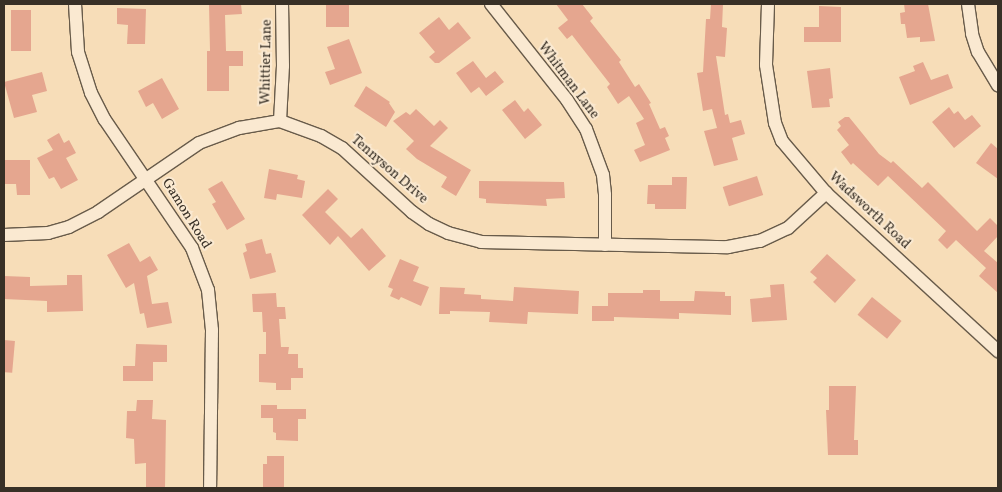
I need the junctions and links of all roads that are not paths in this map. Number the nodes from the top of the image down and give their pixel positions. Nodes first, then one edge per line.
1 (75, 4) edge
2 (282, 4) edge
3 (491, 4) edge
4 (768, 4) edge
5 (968, 4) edge
6 (998, 85) edge
7 (280, 121) junction
8 (146, 179) junction
9 (826, 193) junction
10 (4, 235) edge
11 (606, 245) junction
12 (998, 351) edge
13 (210, 488) edge

1 - 8 street, Gamon Road
2 - 7 street, Whittier Lane
3 - 11 street, Whitman Lane
4 - 9 street, Wadsworth Road
5 - 6 street
7 - 8 street, Tennyson Drive
7 - 11 street, Tennyson Drive
8 - 10 street, Tennyson Drive
8 - 13 street, Gamon Road
9 - 11 street, Tennyson Drive
9 - 12 street, Wadsworth Road

